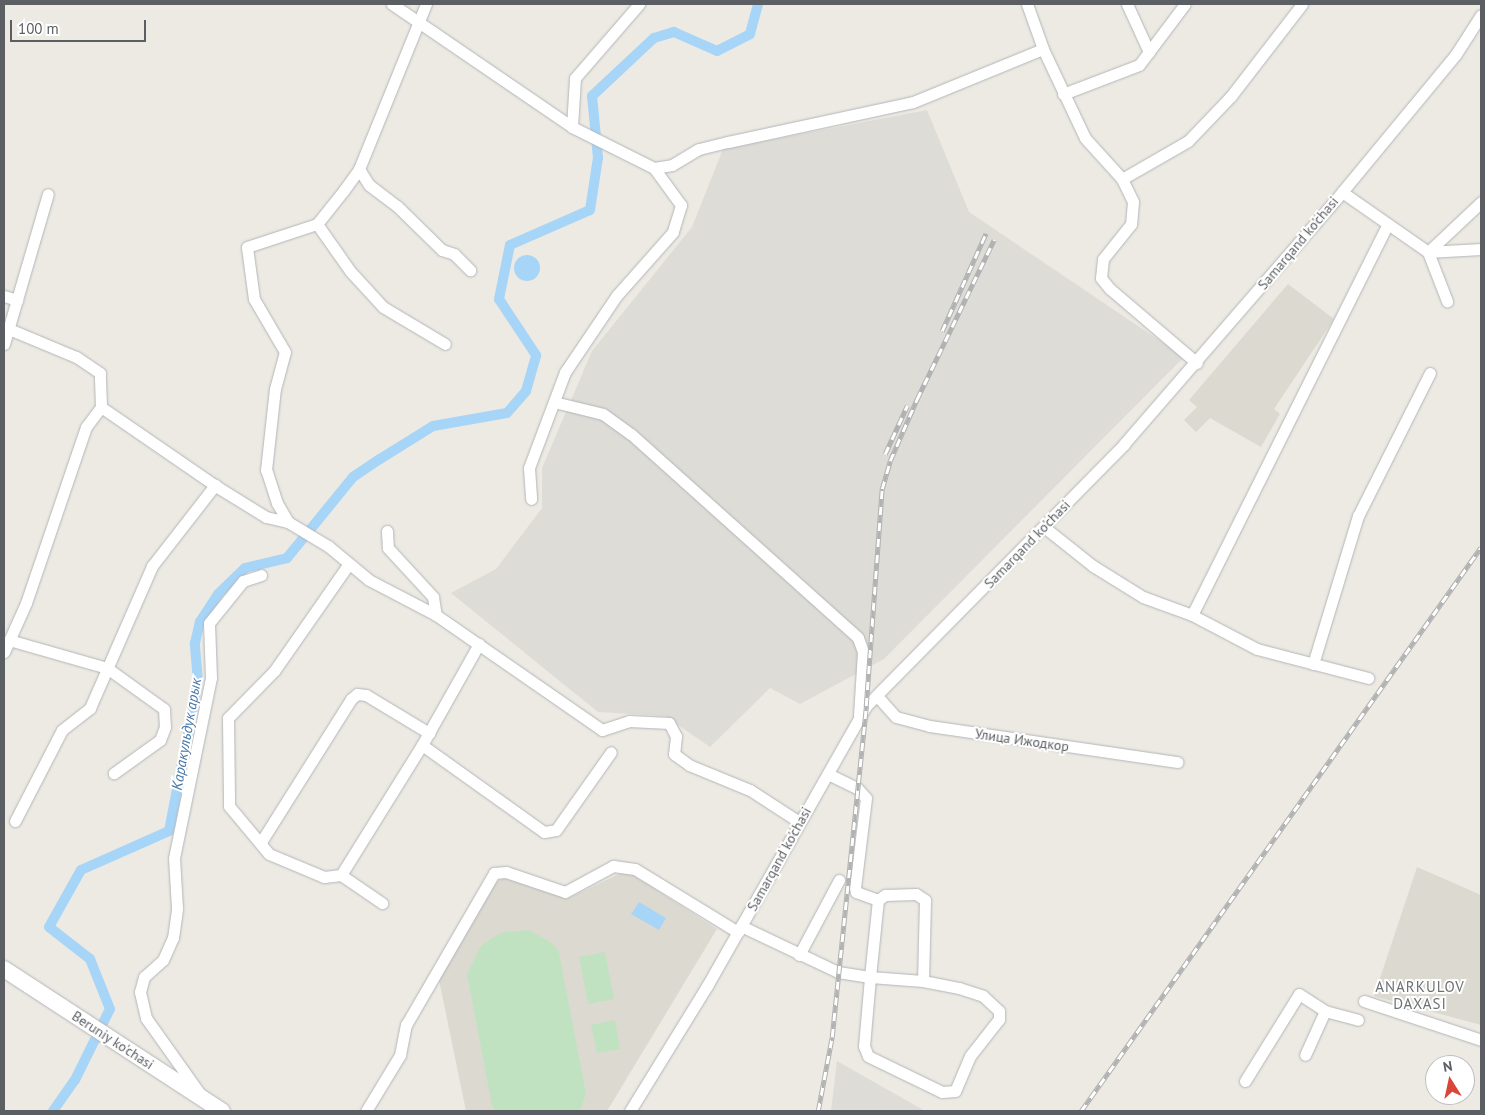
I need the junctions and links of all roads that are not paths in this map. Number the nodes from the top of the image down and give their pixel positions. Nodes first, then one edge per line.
1 (392, 4) edge
2 (426, 4) edge
3 (639, 4) edge
4 (1027, 4) edge
5 (1127, 4) edge
6 (1185, 4) edge
7 (1302, 4) edge
8 (1481, 15) edge
9 (420, 24) junction
10 (1043, 49) junction
11 (1149, 52) junction
12 (1063, 94) junction
13 (572, 127) junction
14 (654, 168) junction
15 (359, 169) junction
16 (1122, 179) junction
17 (1342, 192) junction
18 (48, 194) dead end
19 (1481, 202) edge
20 (317, 224) junction
21 (1388, 224) junction
22 (1481, 248) edge
23 (1428, 252) junction
24 (470, 270) dead end
25 (4, 296) edge
26 (17, 300) junction
27 (1447, 301) dead end
28 (9, 329) junction
29 (4, 344) edge
30 (445, 344) dead end
31 (1197, 362) junction
32 (1430, 372) dead end
33 (554, 402) junction
34 (101, 407) junction
35 (215, 485) junction
36 (531, 499) dead end
37 (288, 522) junction
38 (1044, 527) junction
39 (387, 531) dead end
40 (348, 565) junction
41 (262, 575) dead end
42 (436, 615) junction
43 (1192, 615) junction
44 (9, 640) junction
45 (479, 644) junction
46 (4, 652) edge
47 (1313, 664) junction
48 (107, 668) junction
49 (1368, 678) dead end
50 (877, 696) junction
51 (858, 721) junction
52 (429, 733) junction
53 (422, 745) junction
54 (611, 752) dead end
55 (1176, 762) dead end
56 (114, 773) dead end
57 (828, 774) junction
58 (15, 821) dead end
59 (798, 822) junction
60 (261, 842) junction
61 (340, 875) junction
62 (839, 880) dead end
63 (878, 900) junction
64 (382, 903) dead end
65 (740, 929) junction
66 (799, 955) junction
67 (4, 969) edge
68 (870, 977) junction
69 (923, 981) junction
70 (4, 982) edge
71 (1364, 1001) dead end
72 (1325, 1011) junction
73 (1358, 1020) dead end
74 (74, 1021) junction
75 (1481, 1040) edge
76 (1305, 1055) dead end
77 (1245, 1081) dead end
78 (199, 1104) edge
79 (222, 1111) edge
80 (366, 1111) edge
81 (630, 1111) edge

1 - 9 street
2 - 9 street
3 - 13 street
4 - 10 street
5 - 11 street
6 - 11 street
7 - 16 street
8 - 17 street, Samarqand ko'chasi
9 - 13 street
9 - 15 street
10 - 12 street
10 - 14 street
11 - 12 street
12 - 16 street
13 - 14 street
14 - 33 street
15 - 20 street
15 - 24 street
16 - 31 street
17 - 21 street
17 - 31 street, Samarqand ko'chasi
18 - 26 street
19 - 23 street
20 - 30 street
20 - 37 street
21 - 23 street
21 - 43 street
22 - 23 street
23 - 27 street
25 - 26 street
26 - 28 street
28 - 29 street
28 - 34 street
31 - 38 street, Samarqand ko'chasi
32 - 47 street
33 - 36 street
33 - 51 street
34 - 35 street
34 - 44 street
35 - 37 street
35 - 48 street
37 - 40 street
38 - 43 street
38 - 50 street, Samarqand ko'chasi
39 - 42 street
40 - 42 street
40 - 60 street
41 - 78 street
42 - 45 street
43 - 47 street
44 - 46 street
44 - 48 street
45 - 52 street
45 - 59 street
47 - 49 street
48 - 56 street
48 - 58 street
50 - 51 street, Samarqand ko'chasi
50 - 55 street, Улица Ижодкор
51 - 57 street, Samarqand ko'chasi
52 - 53 street
52 - 60 street
53 - 54 street
53 - 61 street
57 - 59 street, Samarqand ko'chasi
57 - 63 street
59 - 65 street, Samarqand ko'chasi
60 - 61 street
61 - 64 street
62 - 66 street
63 - 68 street
63 - 69 street
65 - 66 street
65 - 80 street
65 - 81 street, Samarqand ko'chasi
66 - 68 street
67 - 74 main road, Beruniy ko'chasi
68 - 69 street
68 - 69 street
70 - 74 main road, Beruniy ko'chasi
71 - 75 street
72 - 73 street
72 - 76 street
72 - 77 street
74 - 78 main road, Beruniy ko'chasi
78 - 79 main road, Beruniy ko'chasi

